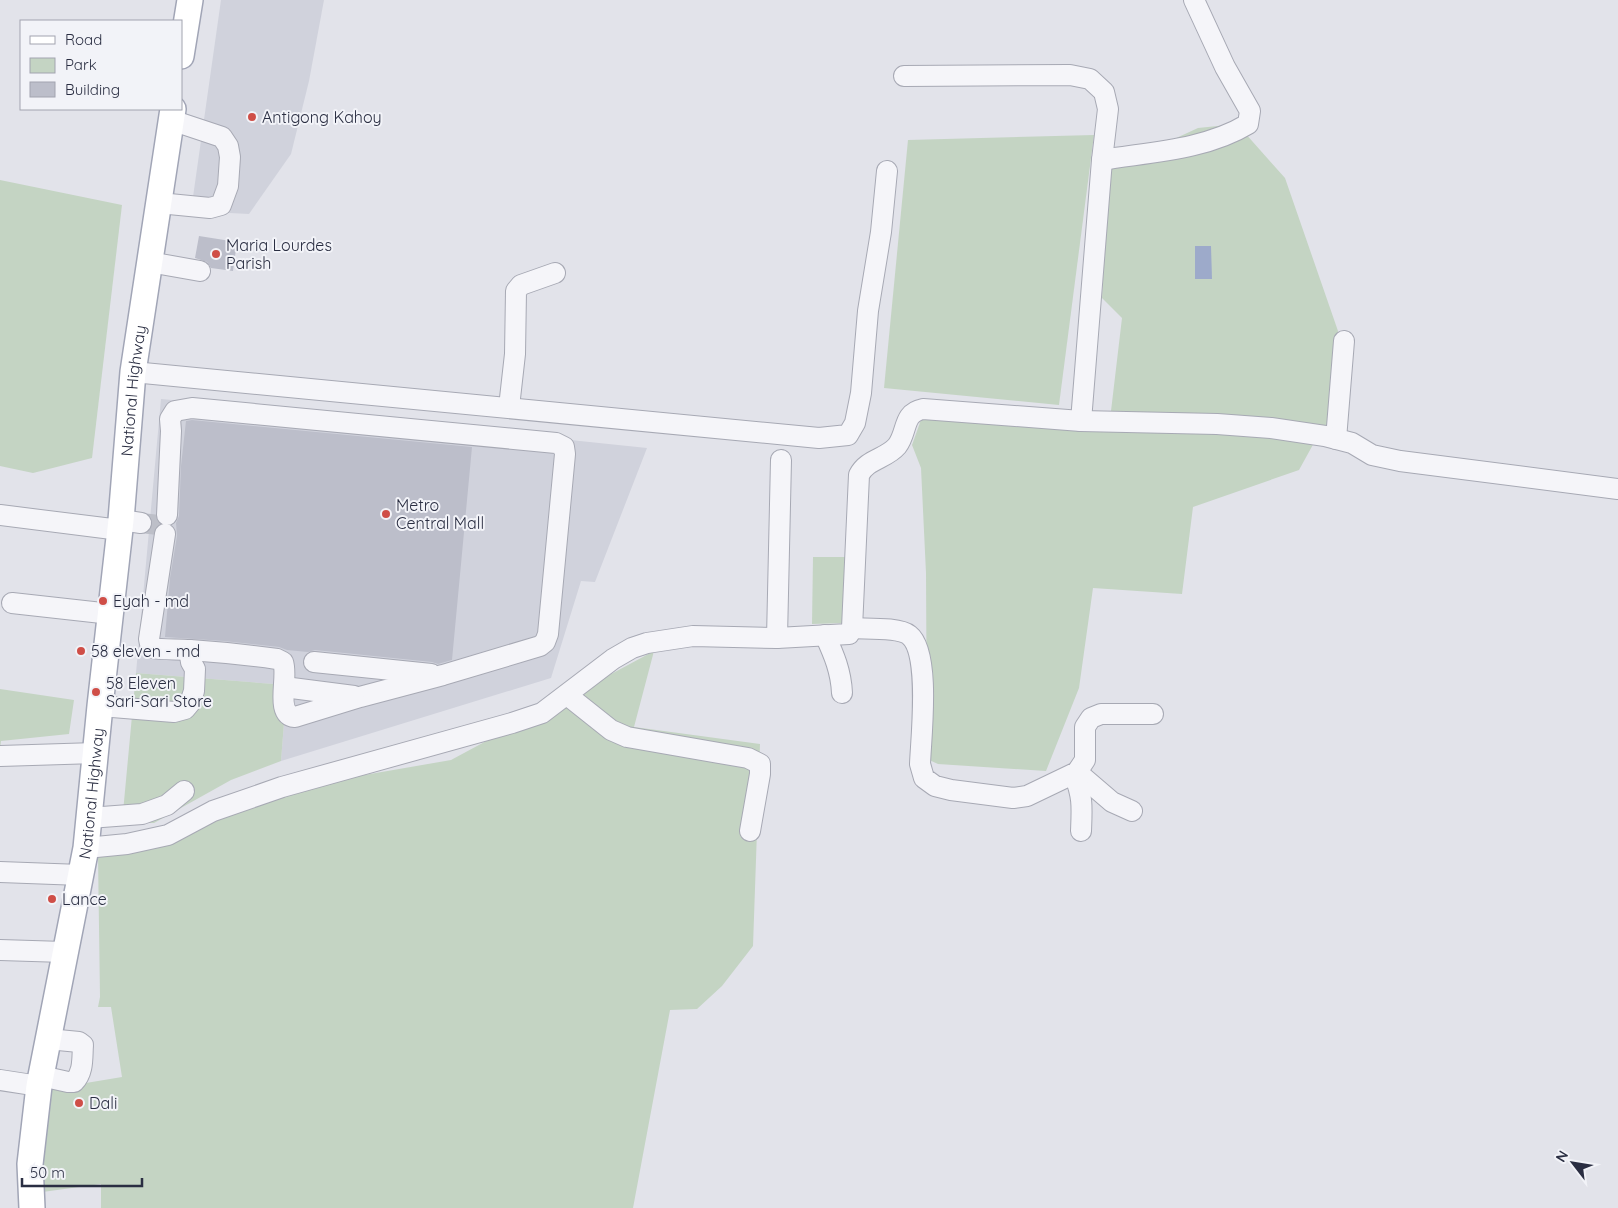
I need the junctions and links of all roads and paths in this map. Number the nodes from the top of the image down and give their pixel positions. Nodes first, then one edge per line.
1 (190, 0) edge
2 (1194, 0) edge
3 (182, 50) edge
4 (904, 76) dead end
5 (172, 114) edge
6 (1102, 160) junction
7 (887, 172) dead end
8 (159, 202) junction
9 (149, 262) junction
10 (200, 271) dead end
11 (555, 273) dead end
12 (1344, 341) dead end
13 (133, 372) junction
14 (509, 407) junction
15 (1081, 421) junction
16 (1336, 439) junction
17 (781, 460) dead end
18 (1618, 489) edge
19 (0, 515) edge
20 (127, 524) junction
21 (12, 603) dead end
22 (111, 614) junction
23 (852, 628) junction
24 (825, 635) junction
25 (777, 638) junction
26 (189, 650) junction
27 (314, 662) dead end
28 (442, 675) junction
29 (284, 687) junction
30 (842, 693) dead end
31 (568, 695) junction
32 (360, 697) junction
33 (100, 706) junction
34 (1153, 714) dead end
35 (96, 753) junction
36 (0, 756) edge
37 (1075, 773) junction
38 (184, 791) dead end
39 (1132, 811) dead end
40 (89, 818) junction
41 (750, 831) dead end
42 (1081, 831) dead end
43 (86, 848) junction
44 (0, 872) edge
45 (81, 875) junction
46 (0, 950) edge
47 (64, 952) junction
48 (48, 1039) junction
49 (0, 1080) edge
50 (40, 1081) junction
51 (32, 1208) edge

1 - 3 main road
2 - 6 street
4 - 6 street
5 - 8 main road, National Highway
5 - 8 street
6 - 15 street
7 - 14 street
8 - 9 main road, National Highway
9 - 10 street
9 - 13 main road, National Highway
11 - 14 street
12 - 16 street
13 - 14 street
13 - 20 main road, National Highway
15 - 16 street
15 - 23 street
16 - 18 street
17 - 25 street
19 - 20 street
20 - 22 main road, National Highway
21 - 22 street
22 - 33 main road, National Highway
23 - 24 street
23 - 37 street
24 - 25 street
24 - 30 street
25 - 31 street
26 - 28 street
26 - 29 street
26 - 33 street
27 - 28 street
28 - 32 street
29 - 32 street
29 - 32 street
31 - 41 street
31 - 43 street
33 - 35 main road, National Highway
34 - 37 street
35 - 36 street
35 - 40 main road, National Highway
37 - 39 street
37 - 42 street
38 - 40 street
40 - 43 main road, National Highway
43 - 45 main road, National Highway
44 - 45 street
45 - 47 main road, National Highway
46 - 47 street
47 - 48 main road, National Highway
48 - 50 main road, National Highway
48 - 50 street
49 - 50 street
50 - 51 main road, National Highway

